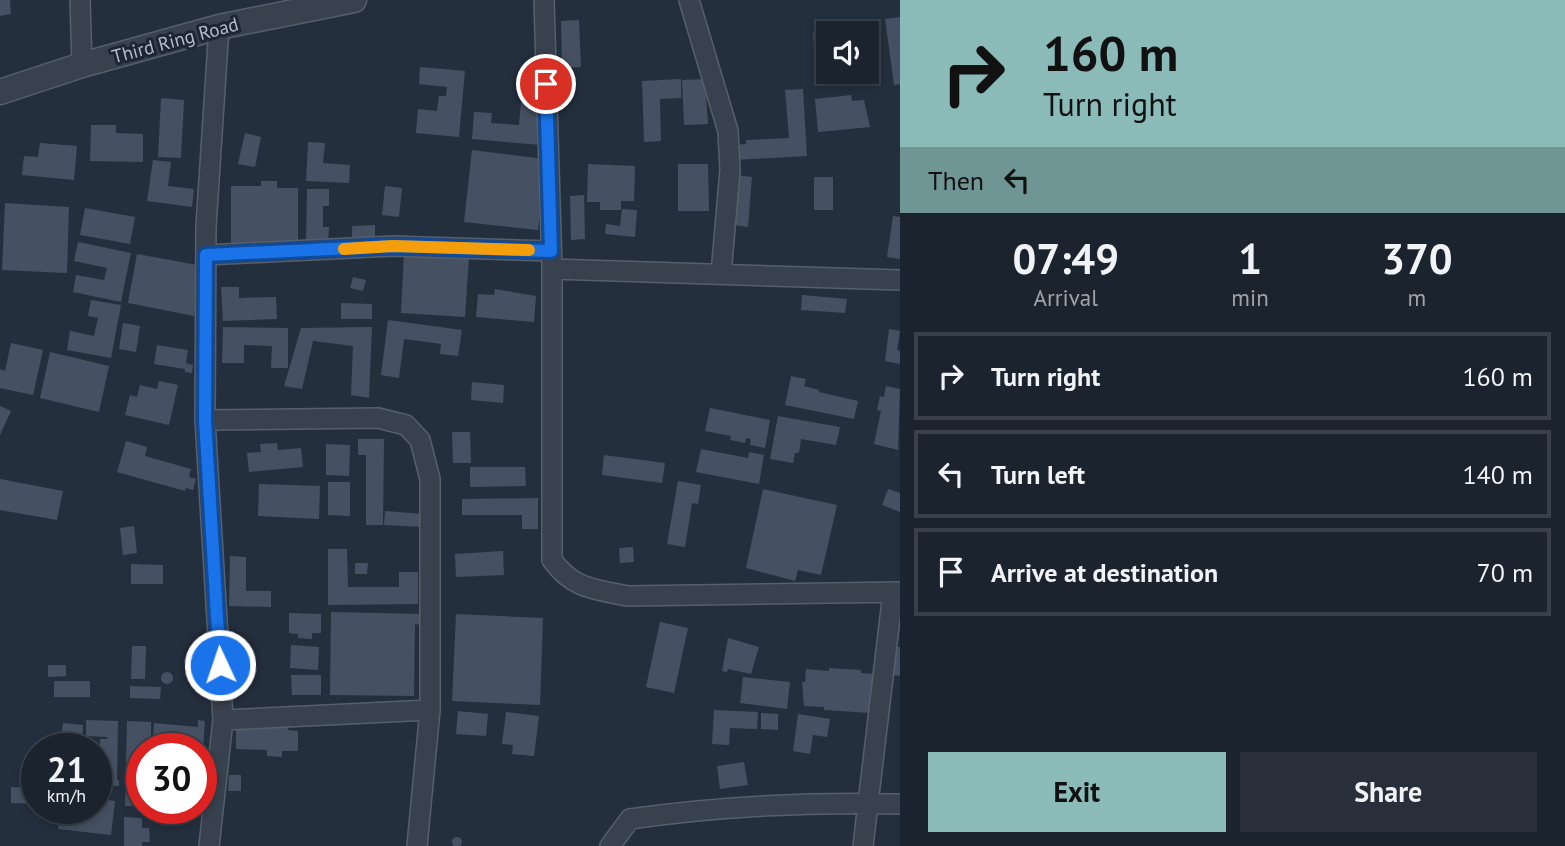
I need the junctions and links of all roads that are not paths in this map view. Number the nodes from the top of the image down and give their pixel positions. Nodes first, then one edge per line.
1 (80, 0) edge
2 (354, 0) edge
3 (544, 0) edge
4 (689, 0) edge
5 (219, 27) junction
6 (82, 65) junction
7 (0, 92) edge
8 (206, 255) junction
9 (552, 260) junction
10 (721, 274) junction
11 (900, 280) edge
12 (205, 420) junction
13 (897, 592) edge
14 (430, 710) junction
15 (223, 720) junction
16 (868, 803) junction
17 (900, 804) edge
18 (209, 846) edge
19 (417, 846) edge
20 (610, 846) edge
21 (863, 846) edge

1 - 6 street
2 - 5 street, Third Ring Road
3 - 9 street
4 - 10 street
5 - 6 street, Third Ring Road
5 - 8 street
6 - 7 street, Third Ring Road
8 - 9 street
8 - 12 street
9 - 10 street
9 - 13 street
10 - 11 street
12 - 14 street
12 - 15 street
13 - 16 street
14 - 15 street
14 - 19 street
15 - 18 street
16 - 17 street
16 - 20 street
16 - 21 street

